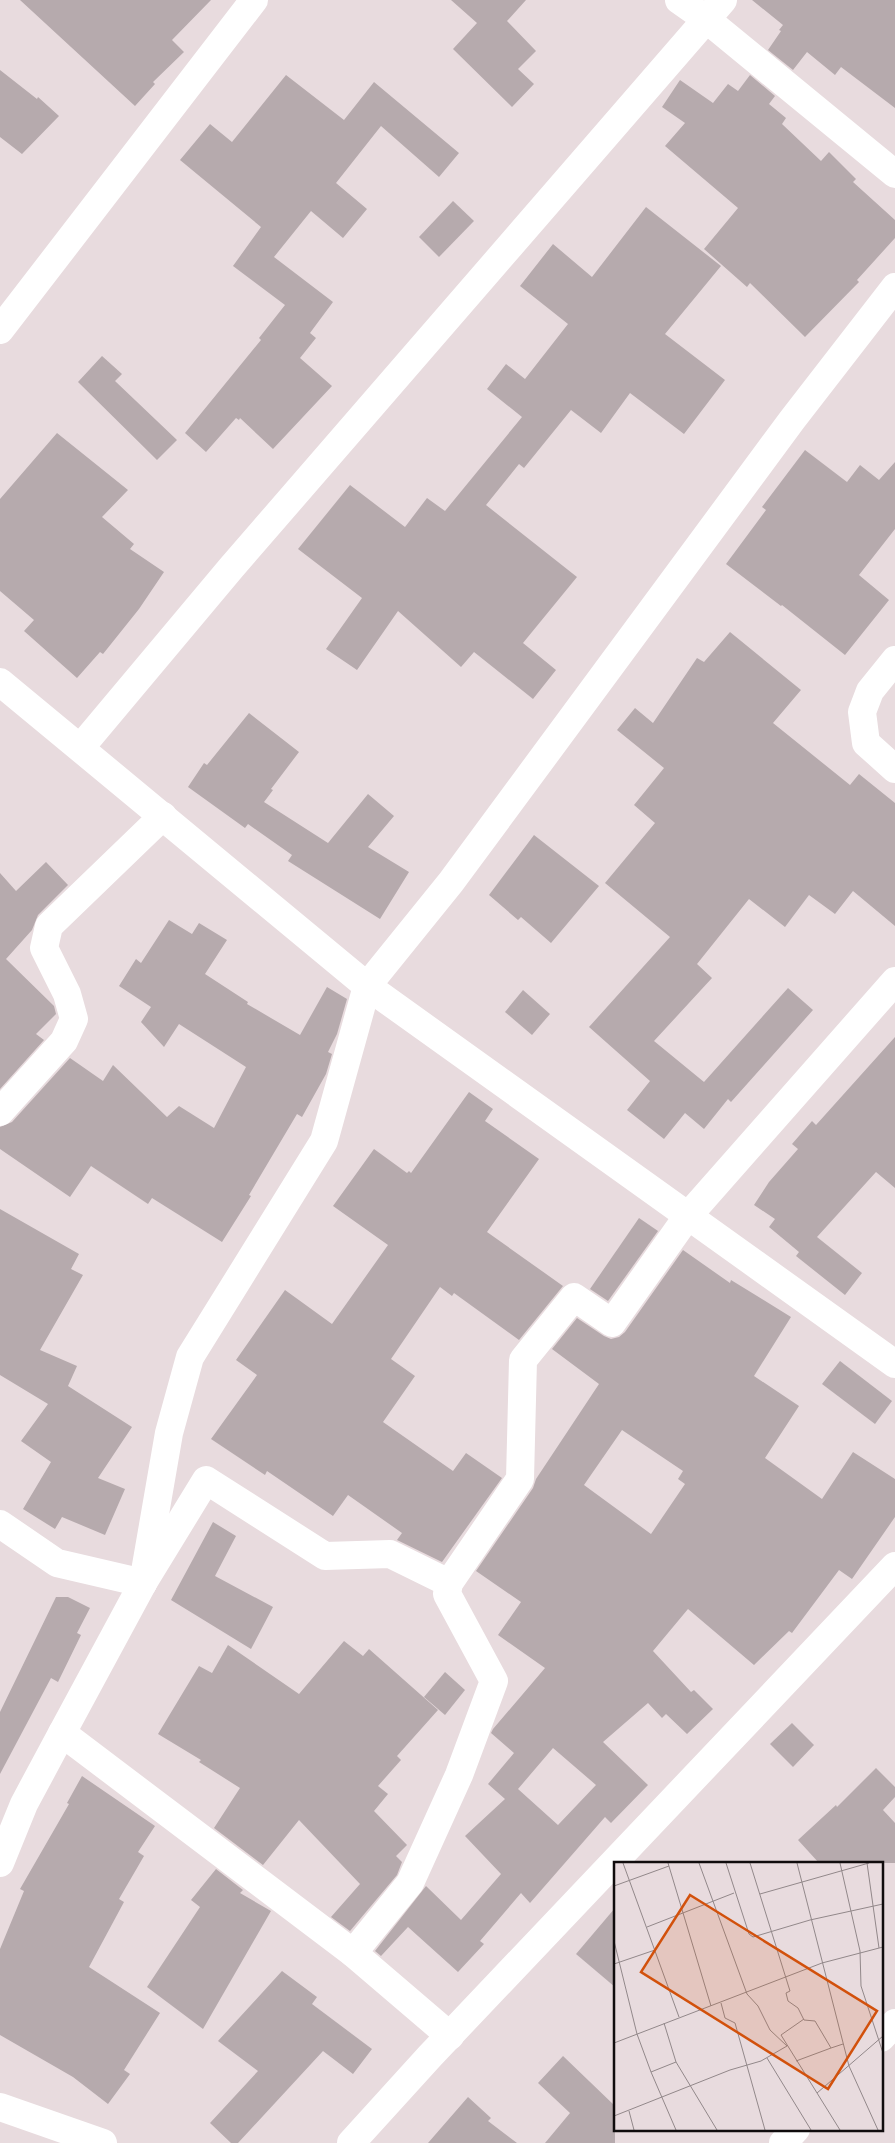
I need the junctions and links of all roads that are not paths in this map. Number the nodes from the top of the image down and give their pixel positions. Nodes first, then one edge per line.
1 (254, 0) edge
2 (678, 0) edge
3 (715, 9) edge
4 (895, 174) edge
5 (895, 287) edge
6 (0, 330) edge
7 (895, 660) edge
8 (0, 682) edge
9 (80, 748) junction
10 (895, 768) edge
11 (163, 816) junction
12 (895, 981) edge
13 (367, 986) junction
14 (0, 1112) edge
15 (687, 1216) junction
16 (895, 1364) edge
17 (0, 1524) edge
18 (895, 1566) edge
19 (143, 1583) junction
20 (449, 1583) junction
21 (62, 1733) junction
22 (615, 1862) edge
23 (0, 1863) edge
24 (614, 1863) edge
25 (353, 1953) junction
26 (895, 2023) edge
27 (450, 2036) junction
28 (882, 2037) edge
29 (0, 2107) edge
30 (795, 2130) edge
31 (103, 2143) edge
32 (351, 2143) edge
33 (784, 2143) edge

1 - 6 street
2 - 3 street
3 - 4 street
3 - 9 street
5 - 13 street
7 - 10 street
8 - 9 street
9 - 11 street
11 - 13 street
11 - 14 street
12 - 15 street
13 - 15 street
13 - 19 street
15 - 16 street
15 - 20 street
17 - 19 street
18 - 22 street
19 - 20 street
19 - 21 street
20 - 25 street
21 - 23 street
21 - 25 street
24 - 27 street
25 - 27 street
26 - 28 street
27 - 32 street
29 - 31 street
30 - 33 street

